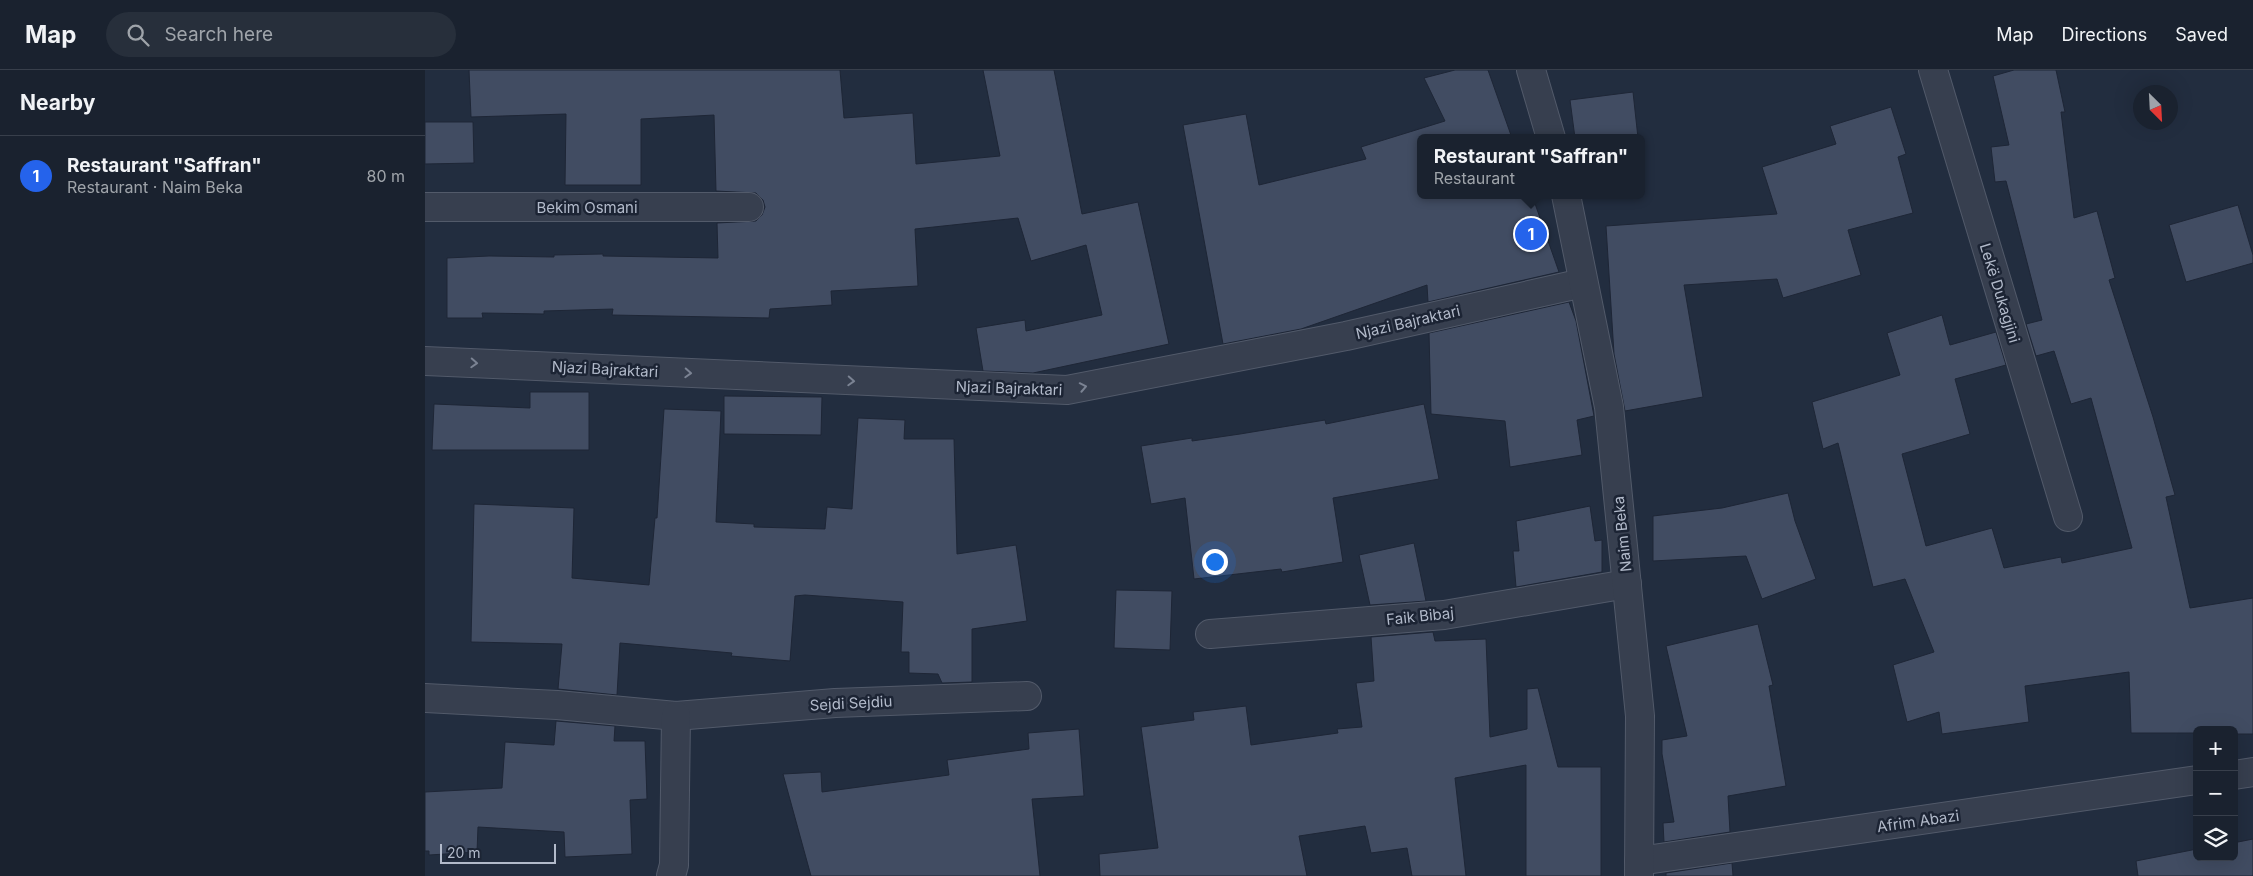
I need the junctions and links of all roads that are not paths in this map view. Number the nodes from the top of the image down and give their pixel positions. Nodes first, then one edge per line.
1 (1531, 70) edge
2 (1933, 70) edge
3 (1550, 134) edge
4 (1567, 199) edge
5 (425, 207) edge
6 (749, 207) dead end
7 (1583, 283) junction
8 (425, 361) edge
9 (2068, 517) dead end
10 (1627, 584) junction
11 (1210, 634) dead end
12 (1027, 696) dead end
13 (425, 698) edge
14 (676, 716) junction
15 (2253, 772) edge
16 (2238, 774) edge
17 (2193, 781) edge
18 (1639, 869) edge
19 (671, 876) edge

1 - 3 street
2 - 9 street, Lekë Dukagjini
4 - 7 street, Naim Beka
5 - 6 street, Bekim Osmani
8 -> 7 street, Njazi Bajraktari
7 - 10 street, Naim Beka
10 - 11 street, Faik Bibaj
10 - 18 street, Naim Beka
12 - 14 street, Sejdi Sejdiu
13 - 14 street, Sejdi Sejdiu
14 - 19 street
15 - 16 street
17 - 18 street, Afrim Abazi

